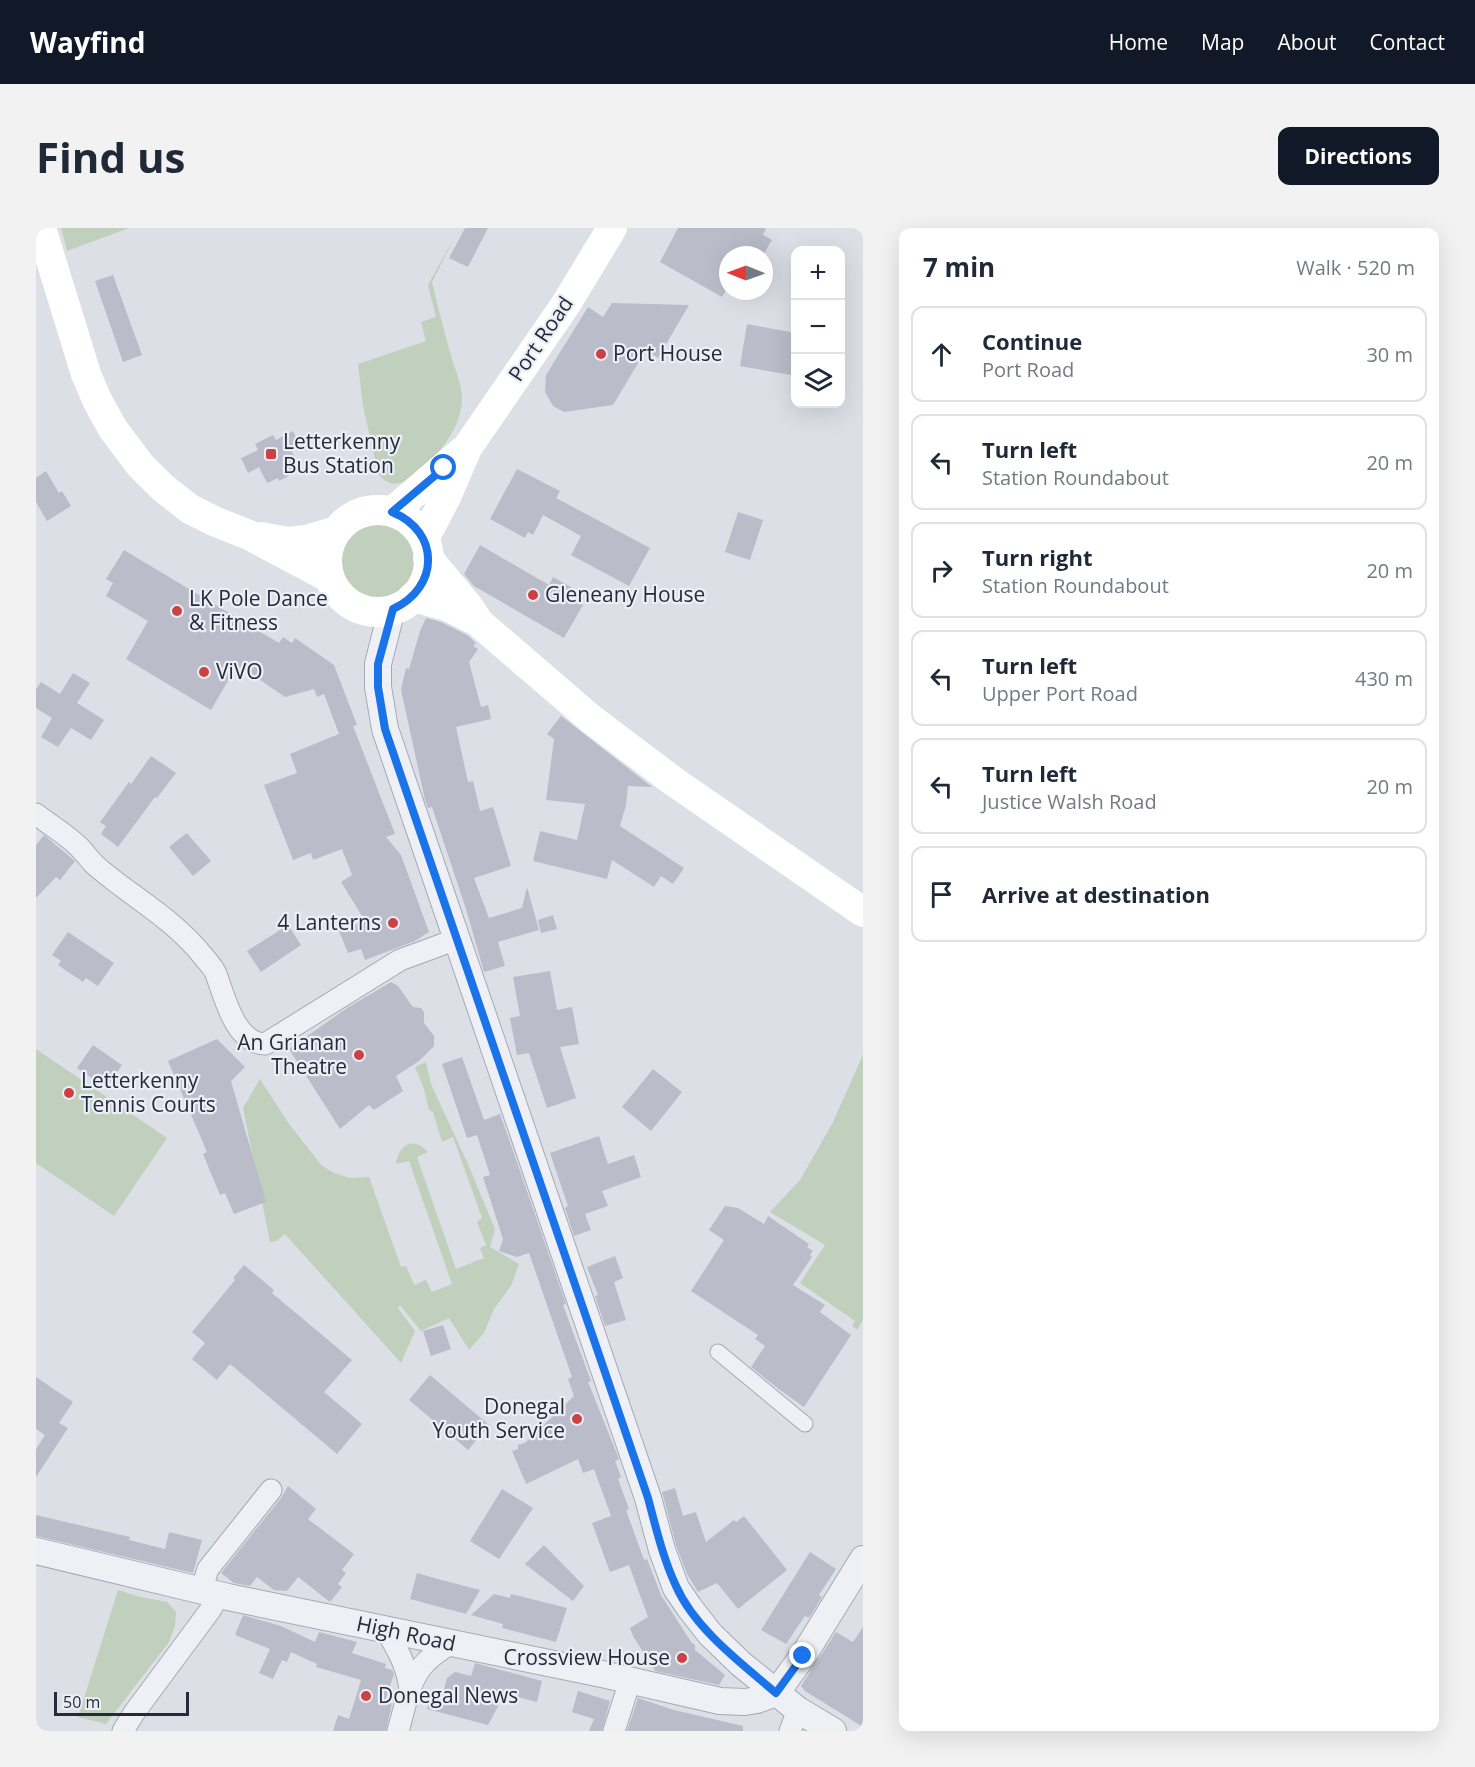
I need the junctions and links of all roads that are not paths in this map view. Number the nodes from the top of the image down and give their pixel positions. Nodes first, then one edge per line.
1 (41, 228) edge
2 (612, 228) edge
3 (467, 448) junction
4 (392, 512) junction
5 (336, 531) junction
6 (249, 535) junction
7 (426, 549) junction
8 (330, 578) junction
9 (403, 603) junction
10 (477, 621) junction
11 (36, 814) edge
12 (863, 912) edge
13 (457, 939) junction
14 (718, 1352) dead end
15 (805, 1424) dead end
16 (271, 1490) dead end
17 (36, 1551) edge
18 (863, 1559) edge
19 (209, 1593) junction
20 (386, 1630) junction
21 (450, 1644) junction
22 (630, 1681) junction
23 (410, 1691) junction
24 (776, 1693) junction
25 (794, 1721) edge
26 (123, 1731) edge
27 (398, 1731) edge
28 (614, 1731) edge
29 (833, 1731) edge

1 - 6 main road
2 - 3 main road, Port Road
3 - 4 main road, Port Road
3 - 7 main road, Port Road
4 - 5 main road
4 - 7 main road
5 - 6 main road
5 - 8 main road
6 - 8 main road
7 - 9 main road
7 - 10 main road
8 - 9 main road
9 - 10 main road
9 - 13 street
10 - 12 main road
11 - 13 street
13 - 24 street
14 - 15 street
16 - 19 street
17 - 19 street, High Road
18 - 24 street
19 - 20 street, High Road
19 - 26 street
20 - 21 street, High Road
20 - 23 street
21 - 22 street, High Road
21 - 23 street
22 - 24 street, High Road
22 - 28 street
23 - 27 street
24 - 25 street
25 - 29 street

